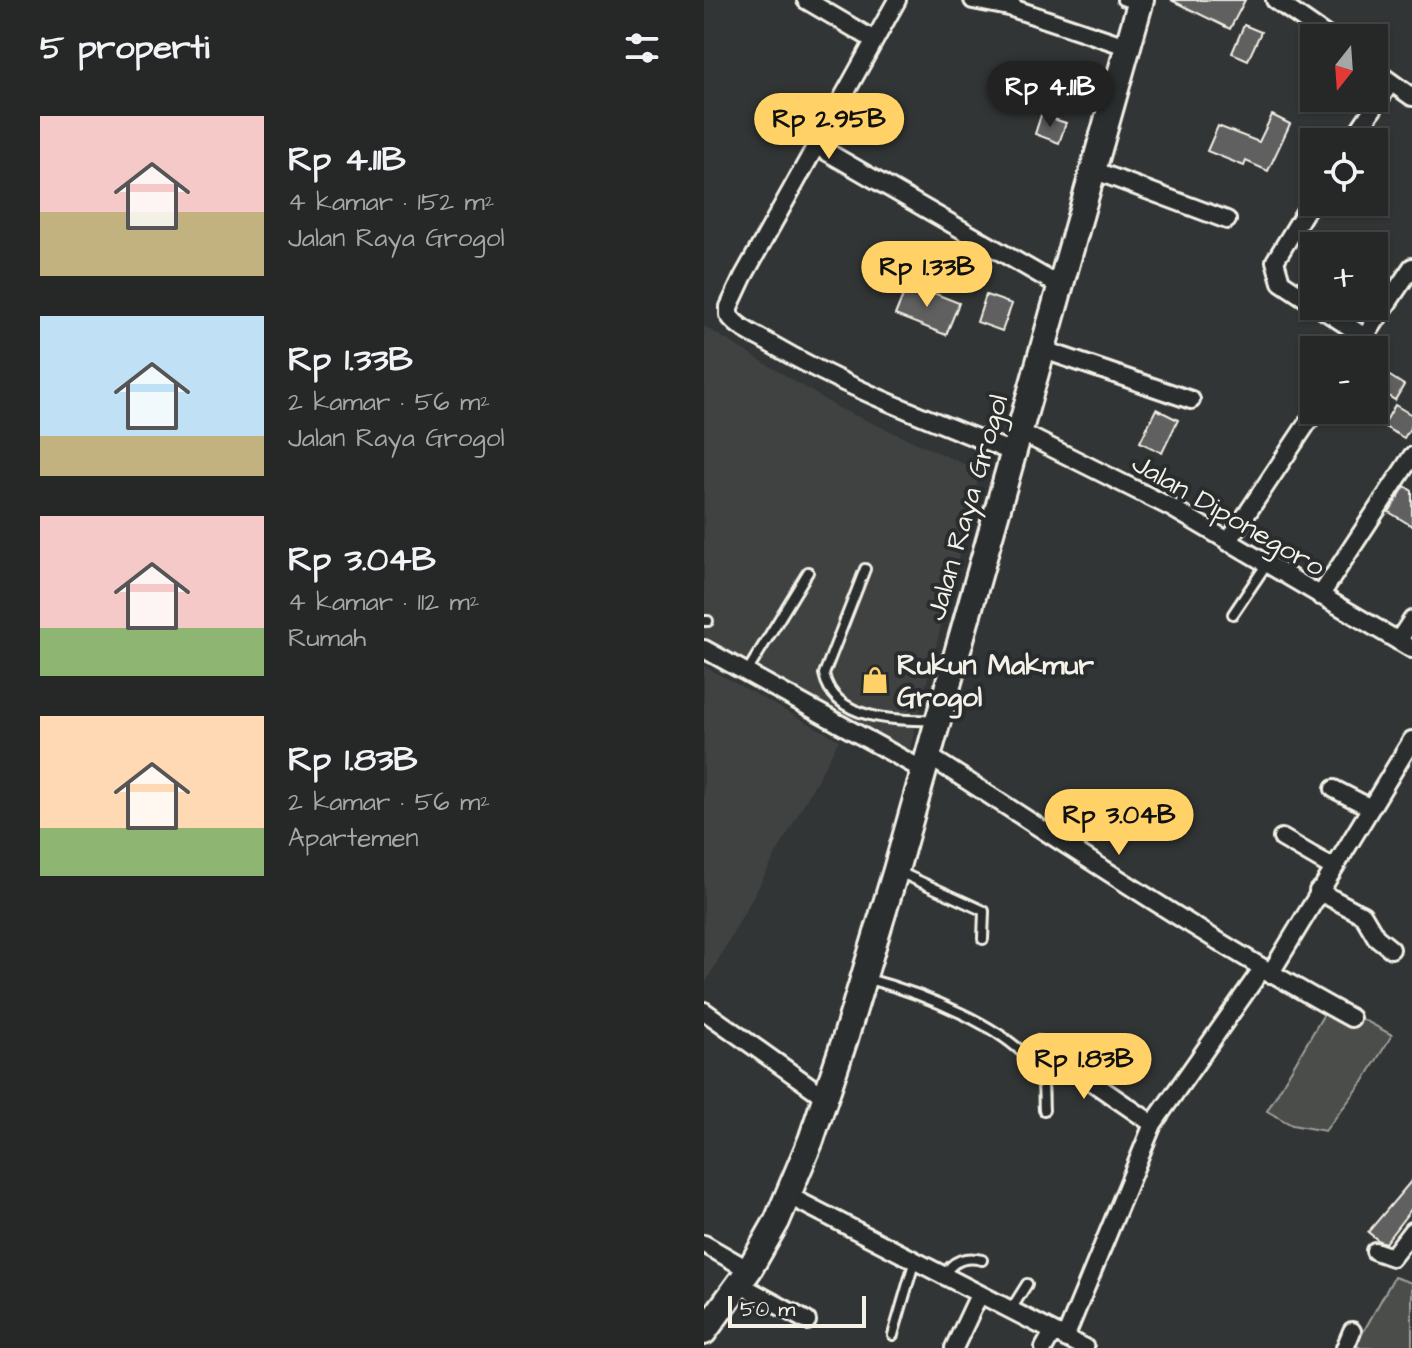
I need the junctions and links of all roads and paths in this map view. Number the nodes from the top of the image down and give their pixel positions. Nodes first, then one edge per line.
1 (806, 0) edge
2 (897, 0) edge
3 (973, 0) edge
4 (1275, 0) edge
5 (1134, 2) edge
6 (1010, 4) edge
7 (1310, 24) edge
8 (874, 40) junction
9 (1126, 46) junction
10 (1388, 80) edge
11 (1391, 82) junction
12 (1412, 97) edge
13 (1360, 128) edge
14 (815, 145) junction
15 (1093, 170) junction
16 (1302, 216) edge
17 (1227, 220) dead end
18 (1412, 267) edge
19 (1058, 285) junction
20 (1300, 294) edge
21 (1333, 320) edge
22 (1352, 336) edge
23 (1366, 336) edge
24 (1041, 349) junction
25 (1191, 400) dead end
26 (1307, 424) edge
27 (1015, 441) junction
28 (1412, 456) edge
29 (1228, 542) junction
30 (1266, 565) junction
31 (865, 569) dead end
32 (808, 572) dead end
33 (1320, 596) junction
34 (1233, 614) dead end
35 (1412, 620) edge
36 (1405, 645) edge
37 (704, 649) edge
38 (746, 673) junction
39 (937, 720) junction
40 (1412, 740) edge
41 (925, 763) junction
42 (1334, 789) dead end
43 (1369, 807) junction
44 (1129, 827) dead end
45 (1282, 838) dead end
46 (1066, 843) junction
47 (1332, 867) junction
48 (896, 870) junction
49 (1318, 891) junction
50 (983, 939) dead end
51 (1391, 949) dead end
52 (1266, 971) junction
53 (863, 978) junction
54 (704, 1011) edge
55 (1351, 1018) dead end
56 (1038, 1045) dead end
57 (825, 1097) junction
58 (1044, 1110) dead end
59 (1153, 1124) junction
60 (789, 1196) junction
61 (1412, 1231) edge
62 (704, 1244) edge
63 (1375, 1251) dead end
64 (982, 1260) dead end
65 (914, 1263) junction
66 (744, 1277) junction
67 (944, 1277) junction
68 (1027, 1284) dead end
69 (979, 1295) junction
70 (1009, 1312) junction
71 (807, 1321) dead end
72 (1352, 1331) dead end
73 (704, 1332) edge
74 (893, 1335) dead end
75 (1054, 1340) edge
76 (954, 1348) edge
77 (1085, 1348) edge
78 (1345, 1348) edge

1 - 8 street
2 - 8 street
3 - 6 street
4 - 7 street
5 - 9 main road, Jalan Raya Grogol
6 - 9 street
8 - 14 street
9 - 15 main road, Jalan Raya Grogol
10 - 11 street
11 - 12 street
11 - 13 street
14 - 19 street
14 - 27 street, Jalan Diponegoro
15 - 17 street
15 - 19 main road, Jalan Raya Grogol
16 - 20 street
18 - 23 street
19 - 24 main road, Jalan Raya Grogol
21 - 22 street
24 - 25 street
24 - 27 main road, Jalan Raya Grogol
26 - 29 street
27 - 29 street, Jalan Diponegoro
27 - 39 main road, Jalan Raya Grogol
28 - 33 street
29 - 30 street, Jalan Diponegoro
30 - 33 street, Jalan Diponegoro
30 - 34 lane
31 - 39 lane
32 - 38 lane
33 - 36 street, Jalan Diponegoro
35 - 36 street
37 - 38 street
38 - 41 street
39 - 41 main road, Jalan Raya Grogol
40 - 43 street
41 - 46 street
41 - 48 main road, Jalan Raya Grogol
42 - 43 street
43 - 47 street
44 - 46 lane
45 - 47 street
46 - 52 street
47 - 49 street
48 - 50 lane
48 - 53 main road, Jalan Raya Grogol
49 - 51 street
49 - 52 street
52 - 55 street
52 - 59 street
53 - 57 main road, Jalan Raya Grogol
53 - 58 lane
54 - 57 street
56 - 59 street
57 - 60 main road, Jalan Raya Grogol
59 - 75 street
60 - 65 street
60 - 66 main road, Jalan Raya Grogol
61 - 63 street
62 - 66 street
64 - 67 lane
65 - 67 street
65 - 74 lane
66 - 71 street
66 - 73 main road, Jalan Raya Grogol
67 - 69 street
68 - 70 lane
69 - 70 street
69 - 76 street
70 - 75 street
72 - 78 street
75 - 77 street

